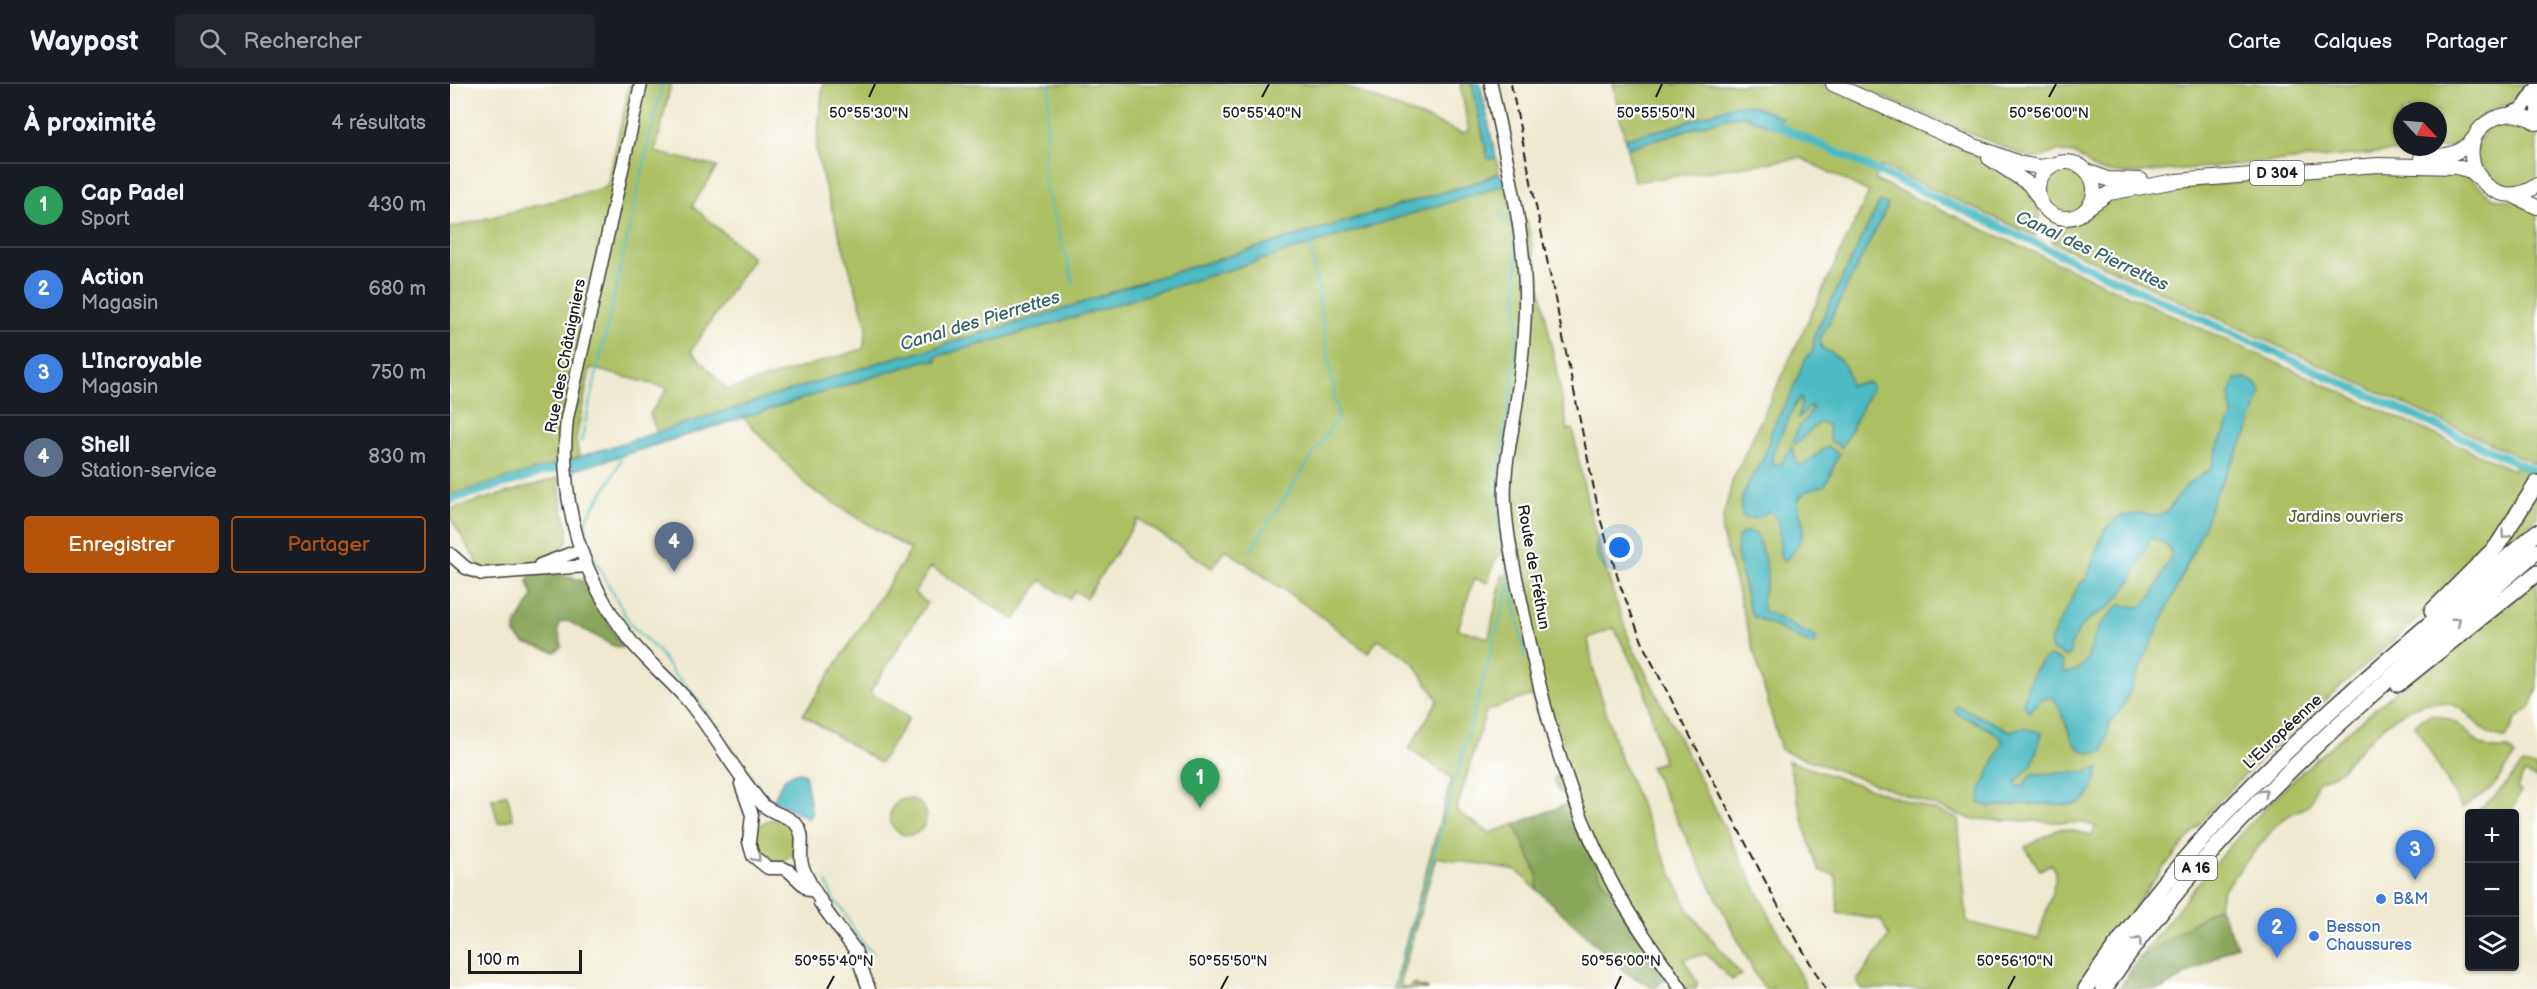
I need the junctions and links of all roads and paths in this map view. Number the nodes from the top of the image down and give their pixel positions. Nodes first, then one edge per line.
1 (641, 84) edge
2 (1491, 84) edge
3 (1833, 84) edge
4 (2537, 87) edge
5 (2537, 99) edge
6 (2510, 114) junction
7 (2537, 116) edge
8 (2537, 123) edge
9 (2477, 134) junction
10 (1951, 137) junction
11 (2056, 164) junction
12 (2378, 165) junction
13 (2085, 169) junction
14 (2479, 178) junction
15 (2176, 181) junction
16 (2537, 186) edge
17 (2510, 195) junction
18 (2041, 201) junction
19 (2537, 207) edge
20 (2086, 209) junction
21 (2536, 484) edge
22 (2537, 532) edge
23 (580, 550) junction
24 (2537, 551) edge
25 (450, 554) edge
26 (586, 566) junction
27 (518, 570) junction
28 (2537, 573) edge
29 (2330, 712) junction
30 (2333, 728) junction
31 (733, 766) junction
32 (777, 815) junction
33 (752, 830) junction
34 (800, 852) junction
35 (783, 868) junction
36 (825, 907) junction
37 (868, 989) edge
38 (1681, 989) edge
39 (2086, 989) edge
40 (2104, 989) edge

1 - 23 street, Rue des Châtaigniers
2 - 38 street, Route de Fréthun
3 - 10 main road
4 - 6 street
5 - 7 street
6 - 8 main road
6 - 9 main road
9 - 12 main road, D 304
9 - 14 main road
10 - 11 main road
10 - 18 main road
11 - 13 main road
11 - 18 main road
12 - 14 main road, D 304
12 - 15 main road, D 304
13 - 15 main road, D 304
13 - 20 main road
14 - 17 main road
15 - 20 main road, D 304
16 - 17 main road
17 - 19 main road
18 - 20 main road
21 -> 29 highway
22 - 29 highway, L'Européenne / A 16
23 - 26 street, Rue des Châtaigniers
23 - 27 street
30 -> 24 highway, L'Européenne / A 16
25 - 27 street
26 - 27 street
26 - 31 street, Rue des Châtaigniers
28 - 30 highway
29 - 39 highway, L'Européenne / A 16
40 -> 30 highway, L'Européenne / A 16
31 - 32 street, Rue des Châtaigniers
31 - 33 street, Rue des Châtaigniers
32 - 33 street
32 - 34 street, Rue des Châtaigniers
33 -> 35 street, Rue des Châtaigniers
34 - 35 street
34 - 36 street, Rue des Châtaigniers
35 - 36 street, Rue des Châtaigniers
36 - 37 street, Rue des Châtaigniers

